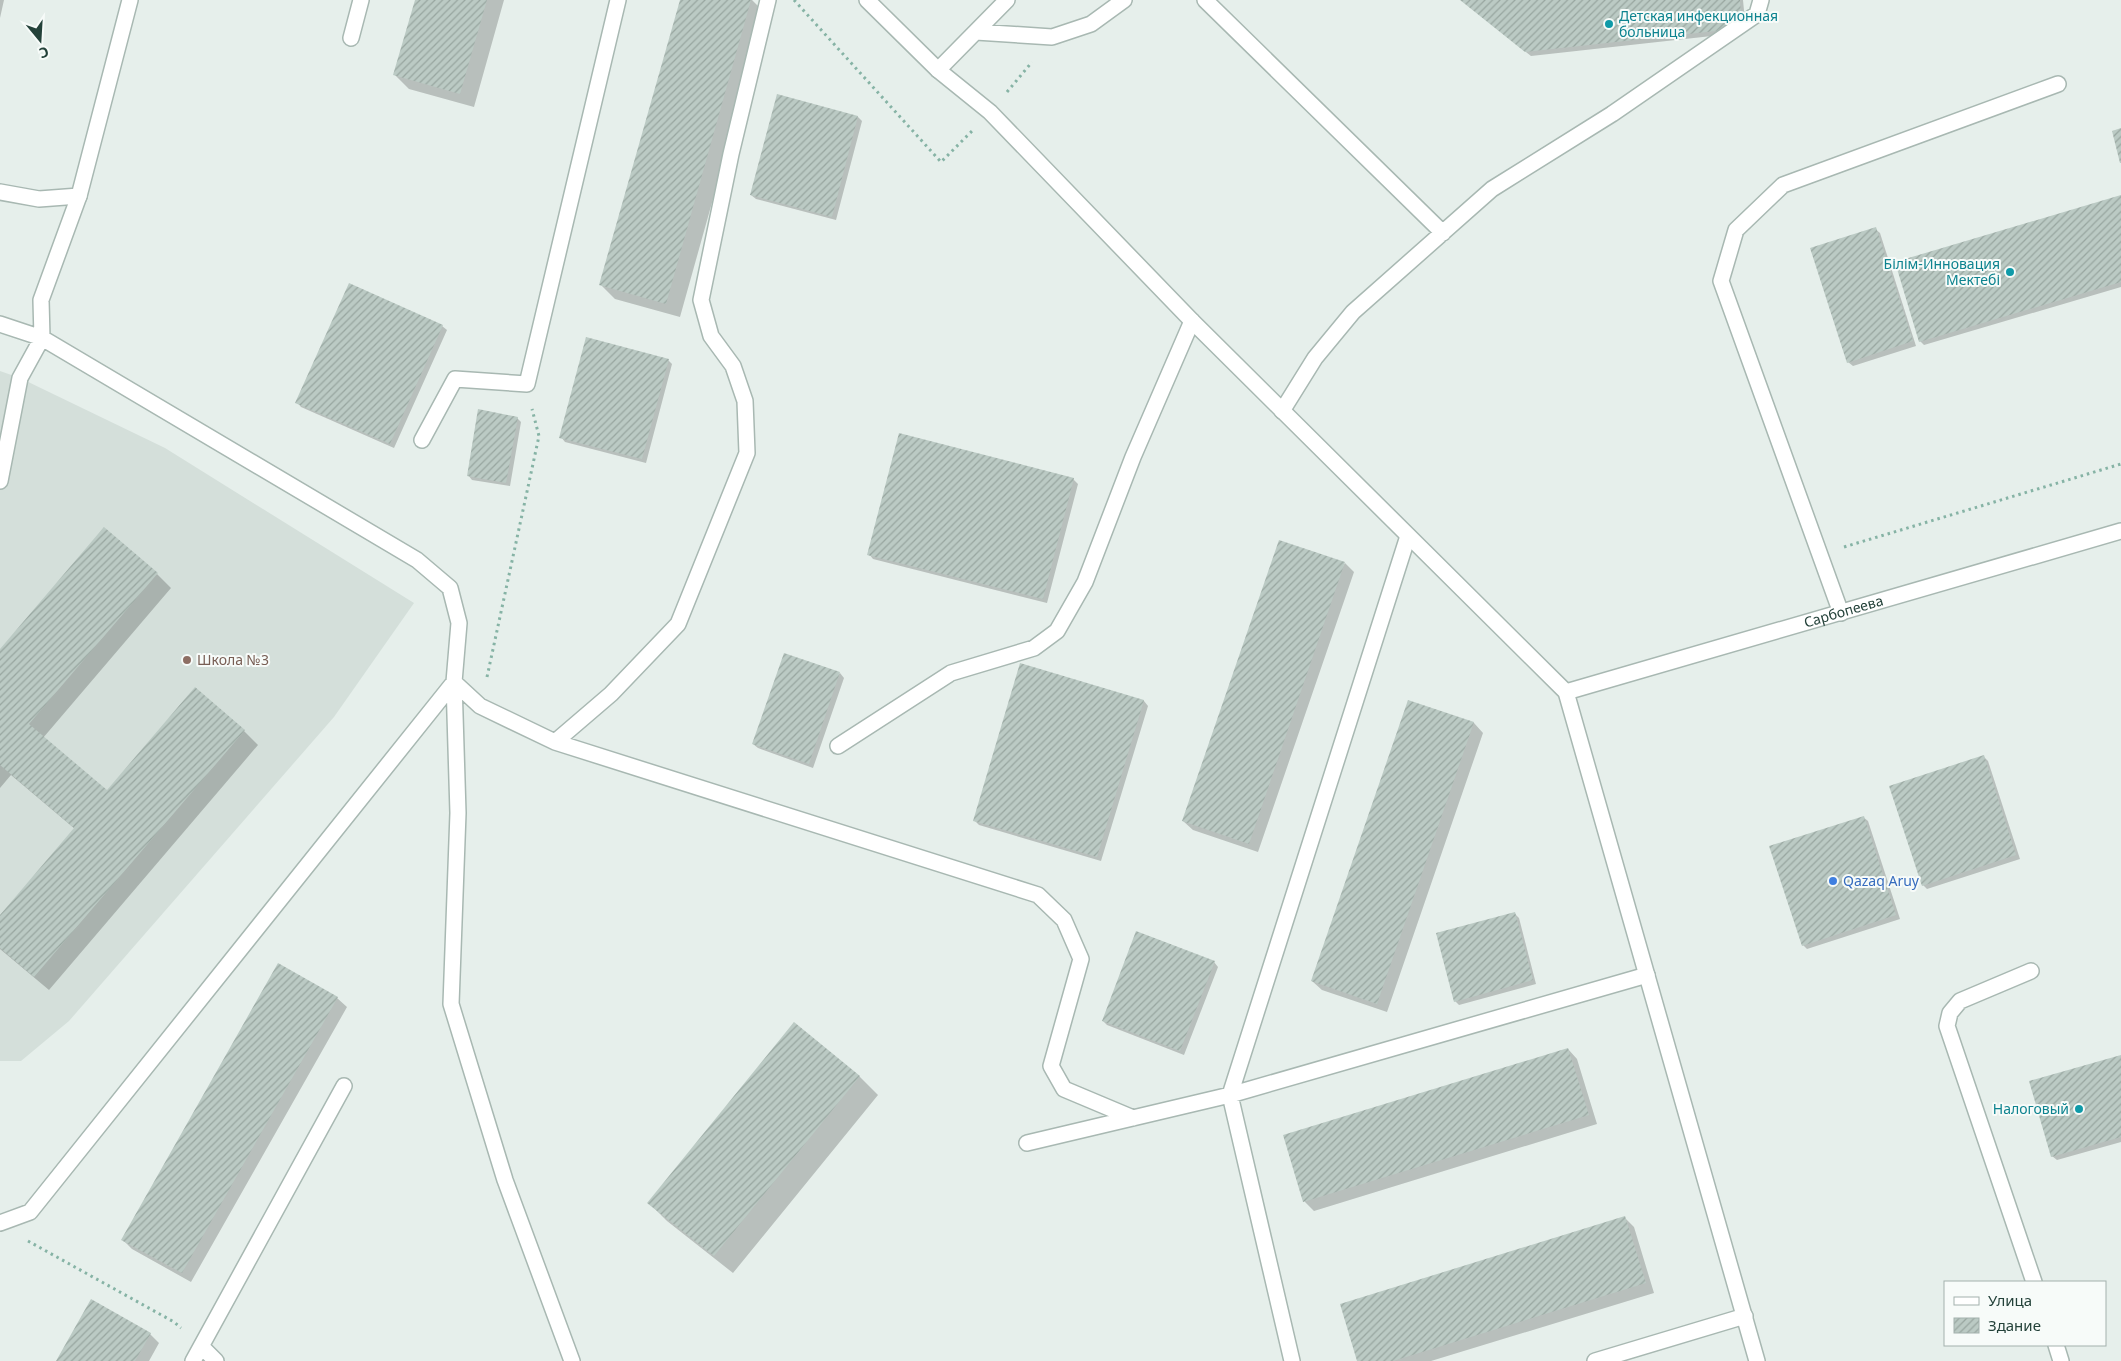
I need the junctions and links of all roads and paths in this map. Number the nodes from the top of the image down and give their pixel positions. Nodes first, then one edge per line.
1 (130, 0) edge
2 (361, 0) edge
3 (618, 0) edge
4 (768, 0) edge
5 (793, 0) edge
6 (866, 0) edge
7 (1007, 0) edge
8 (1124, 0) edge
9 (1205, 0) edge
10 (1761, 0) edge
11 (976, 32) junction
12 (351, 38) dead end
13 (938, 70) junction
14 (2058, 84) dead end
15 (990, 112) junction
16 (0, 192) edge
17 (79, 196) junction
18 (1443, 232) junction
19 (1192, 321) junction
20 (0, 324) edge
21 (42, 338) junction
22 (527, 384) junction
23 (1282, 411) junction
24 (422, 440) dead end
25 (2121, 464) edge
26 (0, 481) edge
27 (2121, 531) edge
28 (1408, 536) junction
29 (1820, 554) junction
30 (1841, 613) junction
31 (454, 682) junction
32 (1566, 692) junction
33 (480, 706) junction
34 (555, 742) junction
35 (838, 746) dead end
36 (2031, 972) dead end
37 (1647, 975) junction
38 (344, 1086) dead end
39 (1230, 1095) junction
40 (1133, 1118) junction
41 (1027, 1142) dead end
42 (0, 1223) edge
43 (26, 1240) dead end
44 (2034, 1281) edge
45 (1745, 1316) junction
46 (2056, 1346) edge
47 (202, 1347) junction
48 (194, 1361) edge
49 (216, 1361) edge
50 (572, 1361) edge
51 (1292, 1361) edge
52 (1595, 1361) edge
53 (1757, 1361) edge
54 (2061, 1361) edge

1 - 17 street
2 - 12 street
3 - 22 street
4 - 34 street
5 - 15 path
6 - 13 street
7 - 11 street
8 - 11 street
9 - 18 street
10 - 18 street
11 - 13 street
13 - 15 street
14 - 29 street
15 - 19 street
16 - 17 street
17 - 21 street
18 - 23 street
19 - 23 street
19 - 35 street
20 - 21 street
21 - 26 street
21 - 31 street
22 - 24 street
22 - 33 path
23 - 28 street
25 - 29 path
27 - 30 street, Сарбопеева
28 - 32 street
28 - 39 street
29 - 30 street
30 - 32 street, Сарбопеева
31 - 33 street
31 - 42 street
31 - 50 street
32 - 37 street
33 - 34 street
34 - 40 street
36 - 44 street
37 - 39 street
37 - 45 street
38 - 47 street
39 - 40 street
39 - 51 street
40 - 41 street
43 - 47 path
45 - 52 street
45 - 53 street
46 - 54 street
47 - 48 street
47 - 49 street

